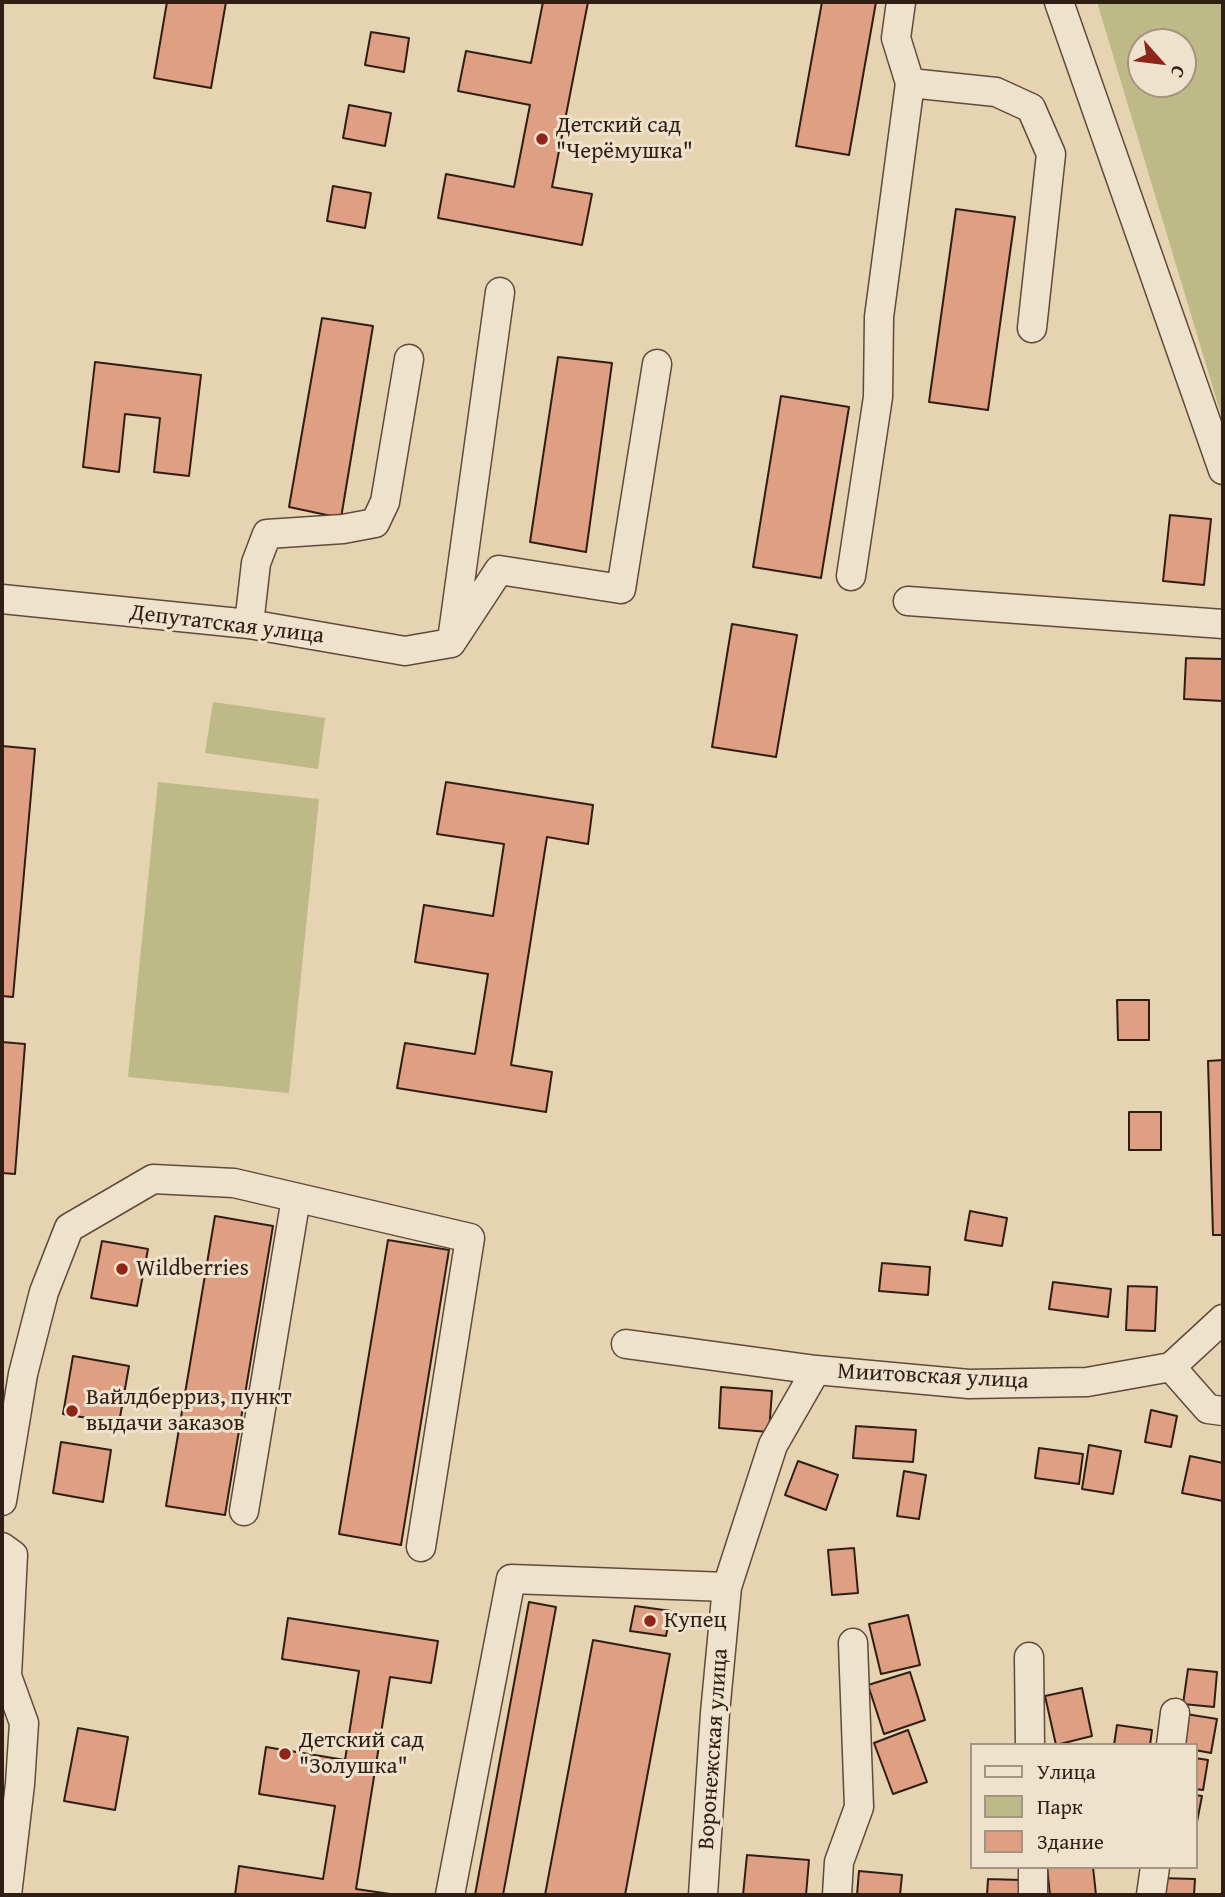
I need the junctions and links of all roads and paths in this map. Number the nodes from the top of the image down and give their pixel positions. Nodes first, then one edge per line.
1 (901, 2) edge
2 (1059, 2) edge
3 (911, 83) junction
4 (500, 292) dead end
5 (1032, 328) dead end
6 (409, 359) dead end
7 (657, 365) dead end
8 (1223, 470) edge
9 (852, 576) dead end
10 (2, 598) edge
11 (908, 601) dead end
12 (249, 624) junction
13 (1223, 624) edge
14 (451, 643) junction
15 (296, 1198) junction
16 (1223, 1319) edge
17 (626, 1344) dead end
18 (1171, 1367) junction
19 (816, 1370) junction
20 (1223, 1411) edge
21 (2, 1501) edge
22 (244, 1511) dead end
23 (2, 1547) edge
24 (421, 1547) dead end
25 (727, 1587) junction
26 (853, 1643) dead end
27 (1029, 1657) dead end
28 (1175, 1713) dead end
29 (1030, 1743) edge
30 (1171, 1743) edge
31 (1032, 1869) edge
32 (1155, 1869) edge
33 (7, 1895) edge
34 (450, 1895) edge
35 (703, 1895) edge
36 (837, 1895) edge
37 (1033, 1895) edge
38 (1151, 1895) edge

1 - 3 street
2 - 8 street
3 - 5 street
3 - 9 street
4 - 14 street
6 - 12 street
7 - 14 street
10 - 12 street, Депутатская улица
11 - 13 street
12 - 14 street, Депутатская улица
15 - 21 street
15 - 22 street
15 - 24 street
16 - 18 street
17 - 19 street, Миитовская улица
18 - 19 street, Миитовская улица
18 - 20 street
19 - 25 street, Воронежская улица
23 - 33 street
25 - 34 street
25 - 35 street, Воронежская улица
26 - 36 street
27 - 29 street
28 - 30 street
31 - 37 street
32 - 38 street

